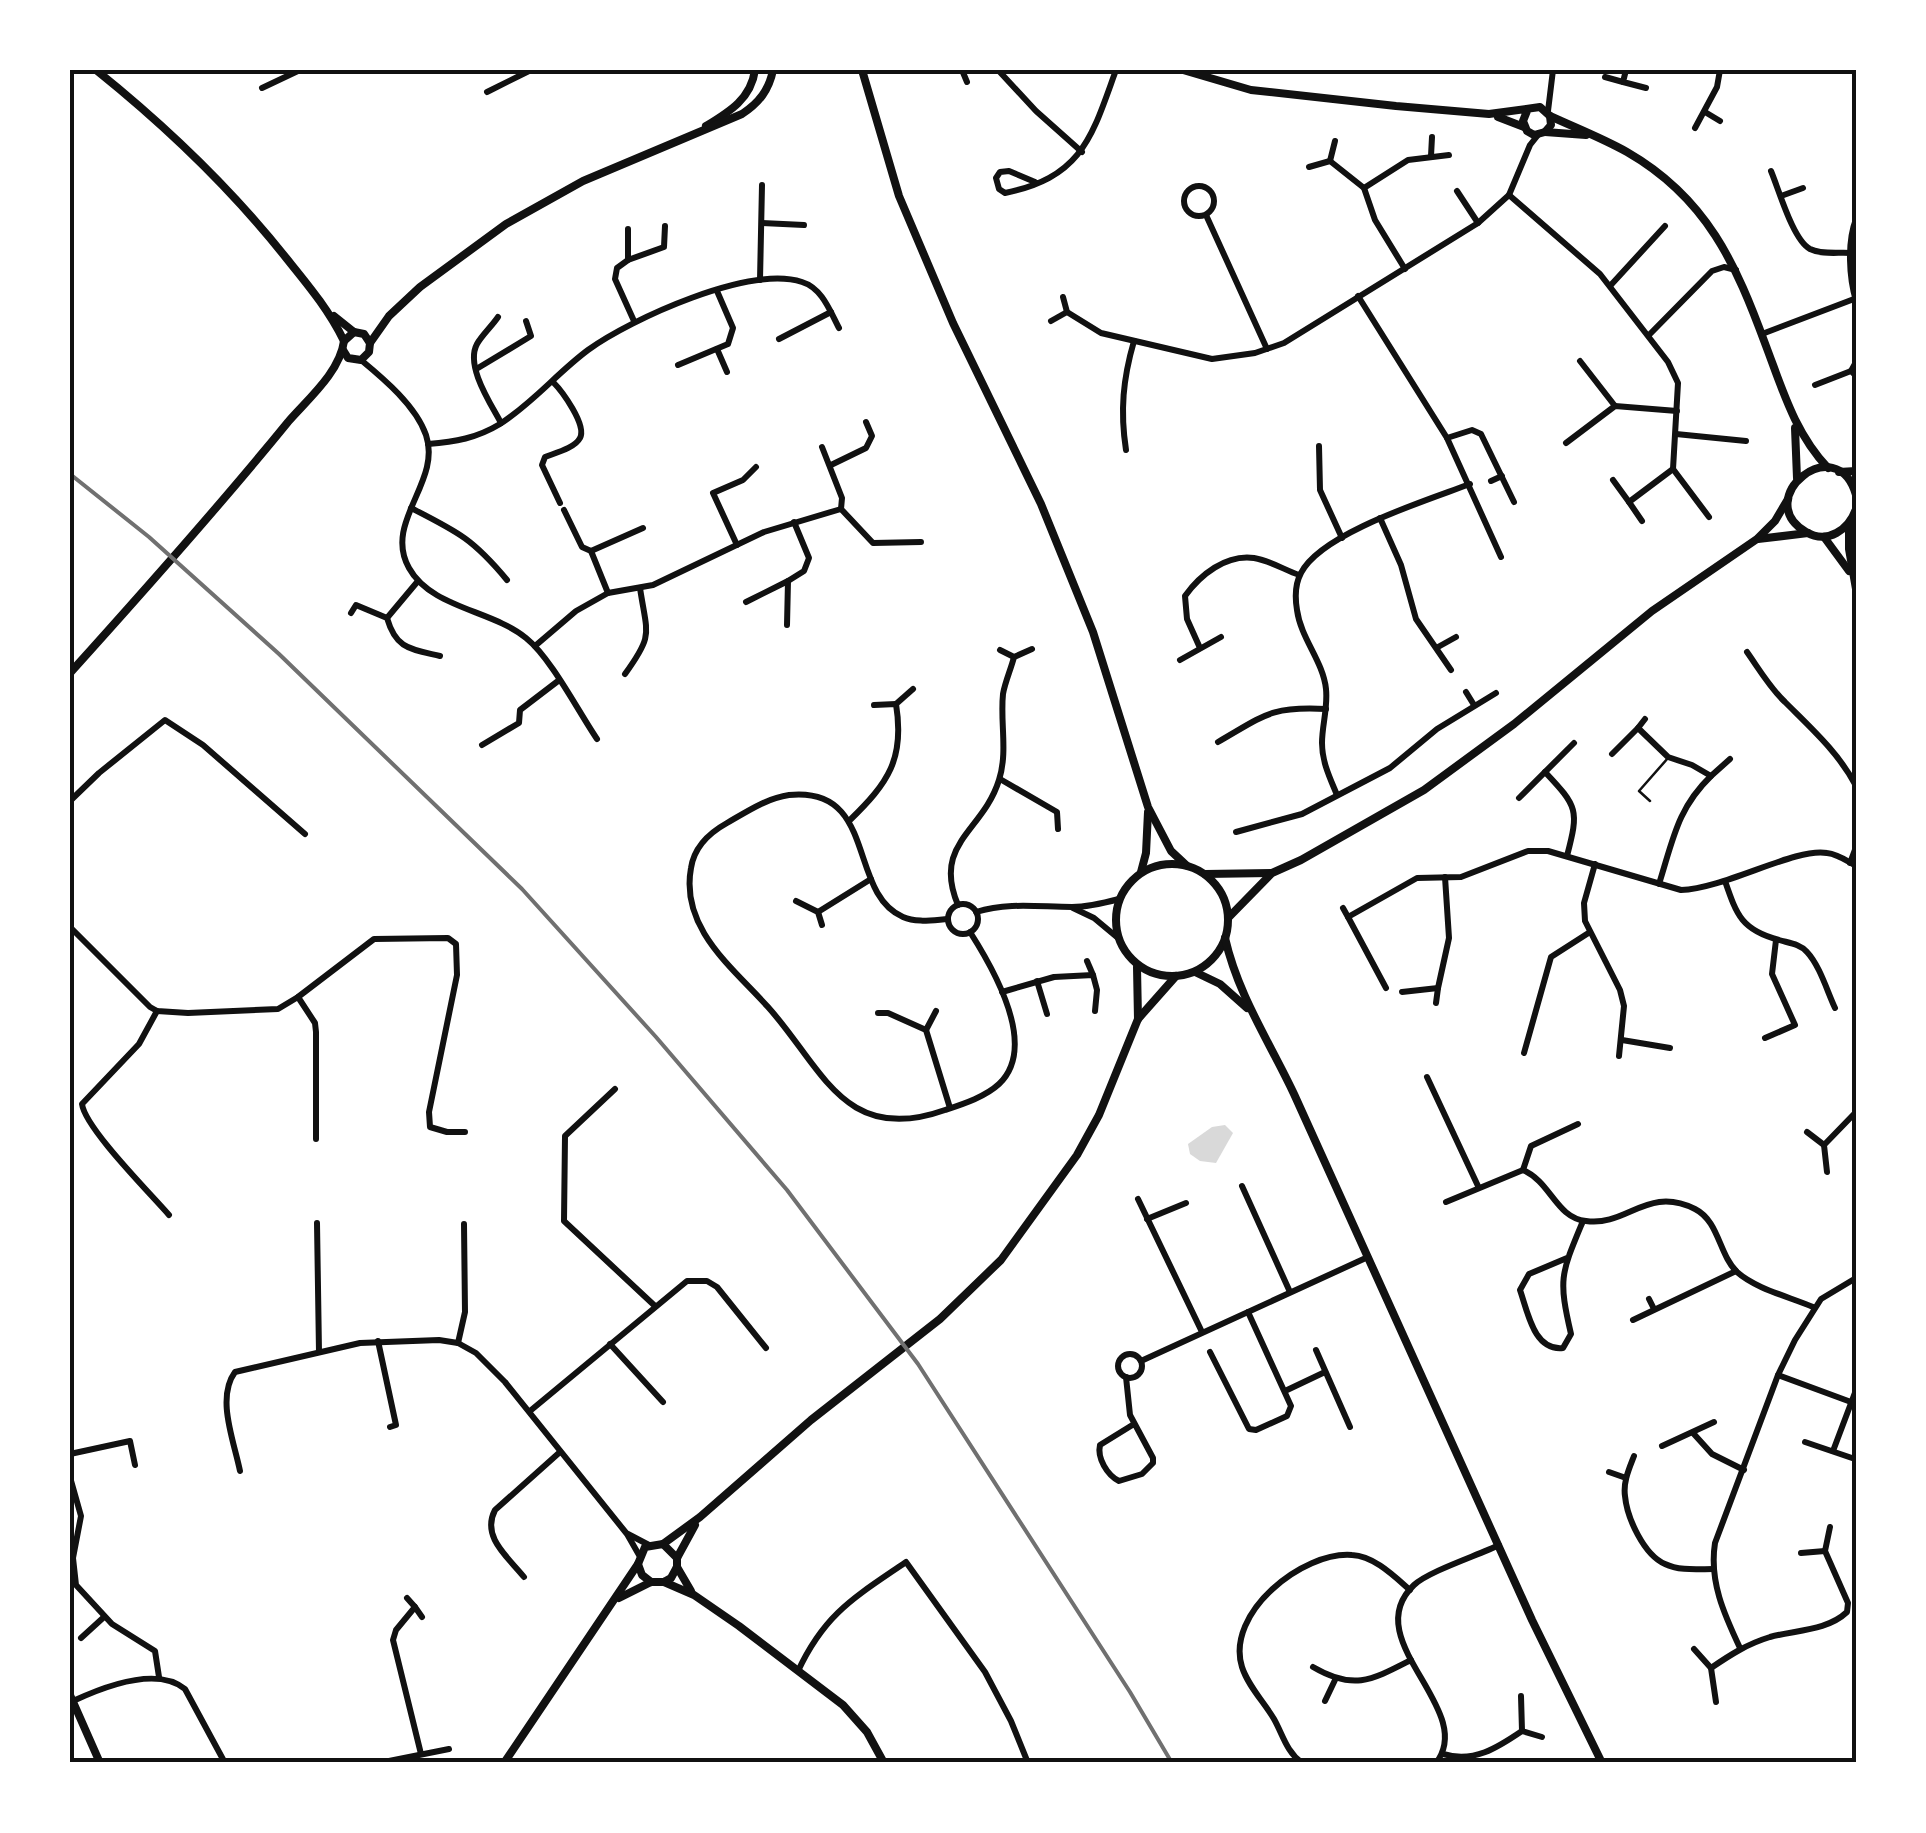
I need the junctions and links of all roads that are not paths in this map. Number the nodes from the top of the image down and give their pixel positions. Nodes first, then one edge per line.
1 (96, 70) edge
2 (300, 70) edge
3 (530, 70) edge
4 (756, 70) edge
5 (773, 70) edge
6 (862, 70) edge
7 (962, 70) edge
8 (998, 70) edge
9 (1116, 70) edge
10 (1183, 70) edge
11 (1221, 70) edge
12 (1554, 70) edge
13 (1626, 70) edge
14 (1720, 70) edge
15 (519, 72) edge
16 (1605, 78) dead end
17 (966, 82) dead end
18 (1218, 82) junction
19 (1623, 82) junction
20 (1550, 85) junction
21 (262, 88) dead end
22 (1646, 88) dead end
23 (488, 92) dead end
24 (1536, 107) junction
25 (1527, 111) junction
26 (1705, 112) junction
27 (1489, 114) junction
28 (1549, 114) junction
29 (1720, 120) dead end
30 (1695, 128) dead end
31 (1525, 129) junction
32 (694, 134) junction
33 (1542, 134) junction
34 (1595, 136) junction
35 (1432, 137) dead end
36 (1335, 141) dead end
37 (1082, 152) junction
38 (1431, 156) junction
39 (1450, 156) dead end
40 (1330, 161) junction
41 (1521, 164) junction
42 (1309, 168) dead end
43 (1771, 171) dead end
44 (1035, 182) junction
45 (762, 185) dead end
46 (1364, 188) junction
47 (1803, 188) dead end
48 (1457, 191) dead end
49 (1509, 195) junction
50 (1782, 196) junction
51 (1206, 214) junction
52 (1856, 219) edge
53 (1478, 223) junction
54 (762, 224) junction
55 (804, 224) dead end
56 (664, 226) dead end
57 (1665, 226) dead end
58 (628, 228) dead end
59 (1851, 253) junction
60 (628, 260) junction
61 (1405, 269) junction
62 (1737, 271) junction
63 (760, 280) junction
64 (1610, 286) junction
65 (717, 291) junction
66 (1358, 296) junction
67 (1063, 297) dead end
68 (1855, 300) edge
69 (327, 310) junction
70 (831, 312) junction
71 (1067, 312) junction
72 (389, 316) junction
73 (498, 317) dead end
74 (526, 321) dead end
75 (634, 321) junction
76 (1051, 321) dead end
77 (839, 328) dead end
78 (357, 333) junction
79 (1762, 334) junction
80 (1650, 336) junction
81 (779, 340) dead end
82 (1134, 341) junction
83 (343, 346) junction
84 (369, 348) junction
85 (717, 349) junction
86 (1267, 349) junction
87 (356, 360) junction
88 (1580, 361) dead end
89 (1856, 362) edge
90 (678, 365) dead end
91 (477, 368) junction
92 (727, 372) dead end
93 (329, 374) junction
94 (1853, 374) edge
95 (382, 378) junction
96 (554, 382) junction
97 (1815, 384) dead end
98 (1615, 406) junction
99 (1677, 411) junction
100 (866, 422) dead end
101 (501, 423) junction
102 (1794, 423) junction
103 (1676, 434) junction
104 (1447, 438) junction
105 (1746, 441) dead end
106 (1566, 443) dead end
107 (428, 444) junction
108 (1319, 446) dead end
109 (822, 447) dead end
110 (1126, 450) dead end
111 (831, 465) junction
112 (756, 467) dead end
113 (1828, 468) junction
114 (1673, 469) junction
115 (1856, 471) edge
116 (1839, 472) junction
117 (1502, 476) junction
118 (1797, 479) junction
119 (1613, 480) dead end
120 (1491, 481) dead end
121 (1470, 484) junction
122 (1856, 495) edge
123 (1788, 499) junction
124 (1514, 502) dead end
125 (1629, 502) junction
126 (411, 508) junction
127 (841, 509) junction
128 (1856, 509) edge
129 (1710, 517) dead end
130 (1380, 518) junction
131 (1642, 521) dead end
132 (794, 522) junction
133 (1849, 524) junction
134 (643, 528) dead end
135 (1808, 534) junction
136 (1824, 537) junction
137 (1342, 538) junction
138 (1757, 539) junction
139 (920, 542) dead end
140 (736, 545) junction
141 (591, 551) junction
142 (1501, 556) dead end
143 (1300, 575) junction
144 (1852, 575) junction
145 (507, 580) dead end
146 (418, 581) junction
147 (788, 581) junction
148 (640, 588) junction
149 (1856, 589) edge
150 (608, 593) junction
151 (746, 602) dead end
152 (351, 613) dead end
153 (387, 618) junction
154 (787, 625) dead end
155 (1221, 637) dead end
156 (1456, 637) dead end
157 (535, 646) junction
158 (1438, 647) junction
159 (1200, 648) junction
160 (1032, 649) dead end
161 (1000, 650) dead end
162 (1747, 652) dead end
163 (440, 656) dead end
164 (1014, 656) junction
165 (1180, 660) dead end
166 (1451, 670) dead end
167 (70, 673) edge
168 (625, 674) dead end
169 (558, 681) junction
170 (913, 689) dead end
171 (1466, 692) dead end
172 (1496, 692) dead end
173 (512, 704) dead end
174 (896, 704) junction
175 (874, 705) dead end
176 (1474, 706) junction
177 (1326, 709) junction
178 (520, 710) junction
179 (1645, 719) dead end
180 (1228, 722) dead end
181 (1638, 728) junction
182 (1234, 732) junction
183 (597, 739) dead end
184 (1218, 742) dead end
185 (1574, 743) dead end
186 (482, 745) dead end
187 (1612, 754) dead end
188 (1668, 757) junction
189 (1730, 759) dead end
190 (1545, 772) junction
191 (1711, 776) junction
192 (1000, 779) junction
193 (1856, 786) edge
194 (1337, 795) junction
195 (1519, 798) dead end
196 (70, 801) edge
197 (1650, 801) dead end
198 (1148, 808) junction
199 (850, 820) junction
200 (1058, 830) dead end
201 (1236, 832) dead end
202 (304, 834) dead end
203 (1856, 847) edge
204 (1567, 856) junction
205 (1595, 864) junction
206 (1186, 865) junction
207 (1853, 865) edge
208 (1142, 872) junction
209 (1272, 873) junction
210 (1205, 874) junction
211 (1446, 877) junction
212 (871, 878) junction
213 (1724, 882) junction
214 (1659, 884) junction
215 (1119, 898) junction
216 (796, 901) dead end
217 (958, 905) junction
218 (1072, 907) junction
219 (1342, 908) dead end
220 (818, 912) junction
221 (976, 912) junction
222 (1229, 917) junction
223 (1348, 917) junction
224 (948, 919) junction
225 (822, 925) dead end
226 (70, 927) edge
227 (970, 932) junction
228 (1590, 932) junction
229 (1118, 938) junction
230 (1225, 938) junction
231 (1776, 940) junction
232 (1087, 961) dead end
233 (1137, 966) junction
234 (1194, 972) junction
235 (1093, 975) junction
236 (1176, 976) junction
237 (1037, 982) junction
238 (1386, 988) dead end
239 (1438, 988) junction
240 (1002, 992) junction
241 (1402, 992) dead end
242 (298, 998) junction
243 (1436, 1003) dead end
244 (1836, 1008) dead end
245 (157, 1011) junction
246 (936, 1011) dead end
247 (1095, 1011) dead end
248 (1250, 1011) junction
249 (878, 1013) dead end
250 (1047, 1014) dead end
251 (1138, 1019) junction
252 (926, 1030) junction
253 (1765, 1038) dead end
254 (1622, 1040) junction
255 (1670, 1048) dead end
256 (1524, 1053) dead end
257 (1619, 1056) dead end
258 (1428, 1077) dead end
259 (615, 1089) dead end
260 (950, 1108) junction
261 (1856, 1112) edge
262 (1554, 1120) dead end
263 (1578, 1124) dead end
264 (465, 1132) dead end
265 (1560, 1132) junction
266 (1807, 1132) dead end
267 (316, 1139) dead end
268 (1824, 1145) junction
269 (1523, 1170) junction
270 (1828, 1172) dead end
271 (1242, 1186) dead end
272 (1478, 1186) junction
273 (1138, 1200) dead end
274 (1446, 1202) dead end
275 (1186, 1203) dead end
276 (169, 1214) dead end
277 (1147, 1219) junction
278 (1583, 1221) junction
279 (317, 1223) dead end
280 (464, 1224) dead end
281 (1368, 1257) junction
282 (1567, 1258) junction
283 (1736, 1271) junction
284 (1856, 1278) edge
285 (1290, 1292) junction
286 (1649, 1299) dead end
287 (655, 1306) junction
288 (1813, 1308) junction
289 (1654, 1309) junction
290 (1248, 1312) junction
291 (1633, 1320) dead end
292 (1202, 1332) junction
293 (378, 1342) junction
294 (458, 1342) junction
295 (610, 1344) junction
296 (766, 1348) dead end
297 (1316, 1350) dead end
298 (319, 1352) junction
299 (1210, 1352) dead end
300 (1141, 1361) junction
301 (1325, 1372) junction
302 (1778, 1375) junction
303 (1138, 1376) junction
304 (1126, 1377) junction
305 (1127, 1390) junction
306 (1286, 1390) junction
307 (1856, 1390) edge
308 (663, 1402) dead end
309 (1851, 1402) junction
310 (530, 1411) junction
311 (1714, 1422) dead end
312 (1134, 1424) junction
313 (390, 1426) dead end
314 (1350, 1427) dead end
315 (1693, 1433) junction
316 (1805, 1442) dead end
317 (1662, 1446) dead end
318 (1833, 1451) junction
319 (560, 1452) junction
320 (70, 1454) edge
321 (1634, 1456) dead end
322 (1852, 1458) dead end
323 (135, 1465) dead end
324 (1744, 1470) junction
325 (240, 1471) dead end
326 (1609, 1472) dead end
327 (70, 1476) edge
328 (1626, 1478) junction
329 (700, 1517) junction
330 (1830, 1527) dead end
331 (626, 1534) junction
332 (663, 1544) junction
333 (650, 1545) junction
334 (1499, 1546) junction
335 (1826, 1551) junction
336 (1800, 1553) dead end
337 (638, 1560) junction
338 (677, 1562) junction
339 (1713, 1569) junction
340 (524, 1578) dead end
341 (651, 1582) junction
342 (664, 1582) junction
343 (1410, 1590) junction
344 (694, 1595) junction
345 (407, 1598) dead end
346 (616, 1600) junction
347 (414, 1607) junction
348 (104, 1617) junction
349 (422, 1617) dead end
350 (82, 1638) dead end
351 (1694, 1648) dead end
352 (1740, 1648) junction
353 (1411, 1660) junction
354 (1313, 1667) dead end
355 (1711, 1668) junction
356 (798, 1671) junction
357 (159, 1677) junction
358 (1335, 1680) junction
359 (1522, 1696) dead end
360 (71, 1698) edge
361 (1325, 1701) dead end
362 (1716, 1702) dead end
363 (1522, 1731) junction
364 (1542, 1737) dead end
365 (449, 1749) dead end
366 (421, 1754) junction
367 (1443, 1754) junction
368 (100, 1763) edge
369 (225, 1763) edge
370 (379, 1763) edge
371 (504, 1763) edge
372 (884, 1763) edge
373 (1028, 1763) edge
374 (1302, 1763) edge
375 (1436, 1763) edge
376 (1602, 1763) edge

1 - 69 street
2 - 21 street
3 - 15 street
4 - 32 street
5 - 32 street
6 - 198 street
7 - 17 street
8 - 37 street
9 - 37 street
10 - 18 street
11 - 18 street
12 - 20 street
13 - 19 street
14 - 26 street
15 - 23 street
16 - 19 street
18 - 27 street
19 - 22 street
20 - 24 street
20 - 28 street
24 - 25 street
24 - 28 street
25 - 27 street
25 - 31 street
26 - 29 street
26 - 30 street
27 - 31 street
28 - 33 street
28 - 34 street
31 - 33 street
31 - 41 street
32 - 72 street
33 - 34 street
33 - 41 street
34 - 62 street
35 - 38 street
36 - 40 street
37 - 44 street
38 - 39 street
38 - 46 street
40 - 42 street
40 - 46 street
41 - 49 street
43 - 50 street
44 - 44 street
45 - 54 street
46 - 61 street
47 - 50 street
48 - 53 street
49 - 53 street
49 - 64 street
50 - 59 street
51 - 51 street
51 - 86 street
52 - 59 street
53 - 61 street
54 - 55 street
54 - 63 street
56 - 60 street
57 - 64 street
58 - 60 street
59 - 68 street
60 - 75 street
61 - 66 street
62 - 79 street
62 - 80 street
63 - 65 street
63 - 70 street
64 - 80 street
65 - 75 street
65 - 85 street
66 - 86 street
66 - 104 street
67 - 71 street
68 - 79 street
69 - 78 street
69 - 83 street
70 - 77 street
70 - 81 street
71 - 76 street
71 - 82 street
72 - 78 street
72 - 84 street
73 - 91 street
74 - 91 street
75 - 96 street
78 - 83 street
78 - 84 street
79 - 102 street
80 - 99 street
82 - 86 street
82 - 110 street
83 - 87 street
83 - 93 street
84 - 87 street
84 - 95 street
85 - 90 street
85 - 92 street
87 - 93 street
87 - 95 street
88 - 98 street
89 - 94 street
91 - 101 street
93 - 167 street
94 - 97 street
95 - 107 street
96 - 101 street
96 - 141 street
98 - 99 street
98 - 106 street
99 - 103 street
100 - 111 street
101 - 107 street
102 - 113 street
102 - 118 street
103 - 105 street
103 - 114 street
104 - 117 street
104 - 121 street
107 - 126 street
108 - 137 street
109 - 111 street
111 - 127 street
112 - 140 street
113 - 116 street
113 - 118 street
114 - 125 street
114 - 129 street
115 - 116 street
116 - 122 street
117 - 120 street
117 - 124 street
118 - 123 street
119 - 125 street
121 - 130 street
121 - 142 street
123 - 135 street
123 - 138 street
125 - 131 street
126 - 145 street
126 - 146 street
127 - 132 street
127 - 139 street
128 - 133 street
130 - 137 street
130 - 158 street
132 - 140 street
132 - 147 street
133 - 136 street
133 - 144 street
134 - 141 street
135 - 136 street
135 - 138 street
136 - 144 street
137 - 143 street
138 - 209 street
140 - 148 street
141 - 150 street
143 - 159 street
143 - 177 street
144 - 149 street
146 - 153 street
146 - 157 street
147 - 151 street
147 - 154 street
148 - 150 street
148 - 168 street
150 - 157 street
152 - 153 street
153 - 163 street
155 - 159 street
156 - 158 street
157 - 169 street
158 - 166 street
159 - 165 street
160 - 164 street
161 - 164 street
162 - 193 street
164 - 192 street
169 - 178 street
169 - 183 street
170 - 174 street
171 - 176 street
172 - 176 street
173 - 178 street
174 - 175 street
174 - 199 street
176 - 194 street
177 - 182 street
177 - 194 street
178 - 186 street
179 - 181 street
180 - 182 street
181 - 187 street
181 - 188 street
182 - 184 street
185 - 190 street
188 - 191 street
188 - 197 lane
189 - 191 street
190 - 195 street
190 - 204 street
191 - 214 street
192 - 200 street
192 - 217 street
194 - 201 street
196 - 202 street
198 - 206 street
198 - 208 street
199 - 212 street
199 - 260 street
203 - 207 street
204 - 205 street
204 - 211 street
205 - 214 street
205 - 228 street
206 - 208 street
206 - 210 street
207 - 213 street
208 - 215 street
209 - 210 street
209 - 222 street
210 - 222 street
211 - 223 street
211 - 239 street
212 - 220 street
212 - 224 street
213 - 214 street
213 - 231 street
215 - 218 street
215 - 229 street
216 - 220 street
217 - 221 street
217 - 224 street
218 - 221 street
218 - 229 street
219 - 223 street
220 - 225 street
221 - 227 street
222 - 230 street
223 - 238 street
224 - 227 street
226 - 245 street
227 - 240 street
228 - 254 street
228 - 256 street
229 - 233 street
230 - 234 street
230 - 248 street
231 - 244 street
231 - 253 street
232 - 235 street
233 - 236 street
233 - 251 street
234 - 236 street
234 - 248 street
235 - 237 street
235 - 247 street
236 - 251 street
237 - 240 street
237 - 250 street
239 - 241 street
239 - 243 street
240 - 260 street
242 - 245 street
242 - 264 street
242 - 267 street
245 - 276 street
246 - 252 street
248 - 281 street
249 - 252 street
251 - 329 street
252 - 260 street
254 - 255 street
254 - 257 street
258 - 272 street
259 - 287 street
261 - 268 street
262 - 265 street
263 - 265 street
265 - 269 street
266 - 268 street
268 - 270 street
269 - 272 street
269 - 278 street
271 - 285 street
272 - 274 street
273 - 277 street
275 - 277 street
277 - 292 street
278 - 282 street
278 - 283 street
279 - 298 street
280 - 294 street
281 - 285 street
281 - 334 street
282 - 282 street
283 - 288 street
283 - 289 street
284 - 288 street
285 - 290 street
286 - 289 street
287 - 295 street
287 - 296 street
288 - 302 street
289 - 291 street
290 - 292 street
290 - 306 street
292 - 300 street
293 - 294 street
293 - 298 street
293 - 313 street
294 - 310 street
295 - 308 street
295 - 310 street
297 - 301 street
298 - 325 street
299 - 306 street
300 - 303 street
300 - 304 street
301 - 306 street
301 - 314 street
302 - 309 street
302 - 324 street
303 - 304 street
303 - 305 street
304 - 305 street
305 - 312 street
307 - 309 street
309 - 318 street
310 - 319 street
311 - 315 street
312 - 312 street
315 - 317 street
315 - 324 street
316 - 318 street
318 - 322 street
319 - 331 street
319 - 340 street
320 - 323 street
321 - 328 street
324 - 339 street
326 - 328 street
327 - 348 street
328 - 339 street
329 - 332 street
329 - 338 street
330 - 335 street
331 - 333 street
331 - 337 street
332 - 333 street
332 - 338 street
333 - 337 street
334 - 343 street
334 - 376 street
335 - 336 street
335 - 352 street
337 - 341 street
337 - 346 street
338 - 342 street
338 - 344 street
339 - 352 street
341 - 342 street
341 - 346 street
342 - 344 street
343 - 353 street
343 - 374 street
344 - 356 street
345 - 347 street
346 - 371 street
347 - 349 street
347 - 366 street
348 - 350 street
348 - 357 street
351 - 355 street
352 - 355 street
353 - 358 street
353 - 367 street
354 - 358 street
355 - 362 street
356 - 372 street
356 - 373 street
357 - 360 street
357 - 369 street
358 - 361 street
359 - 363 street
360 - 368 street
363 - 364 street
363 - 367 street
365 - 366 street
366 - 370 street
367 - 375 street

